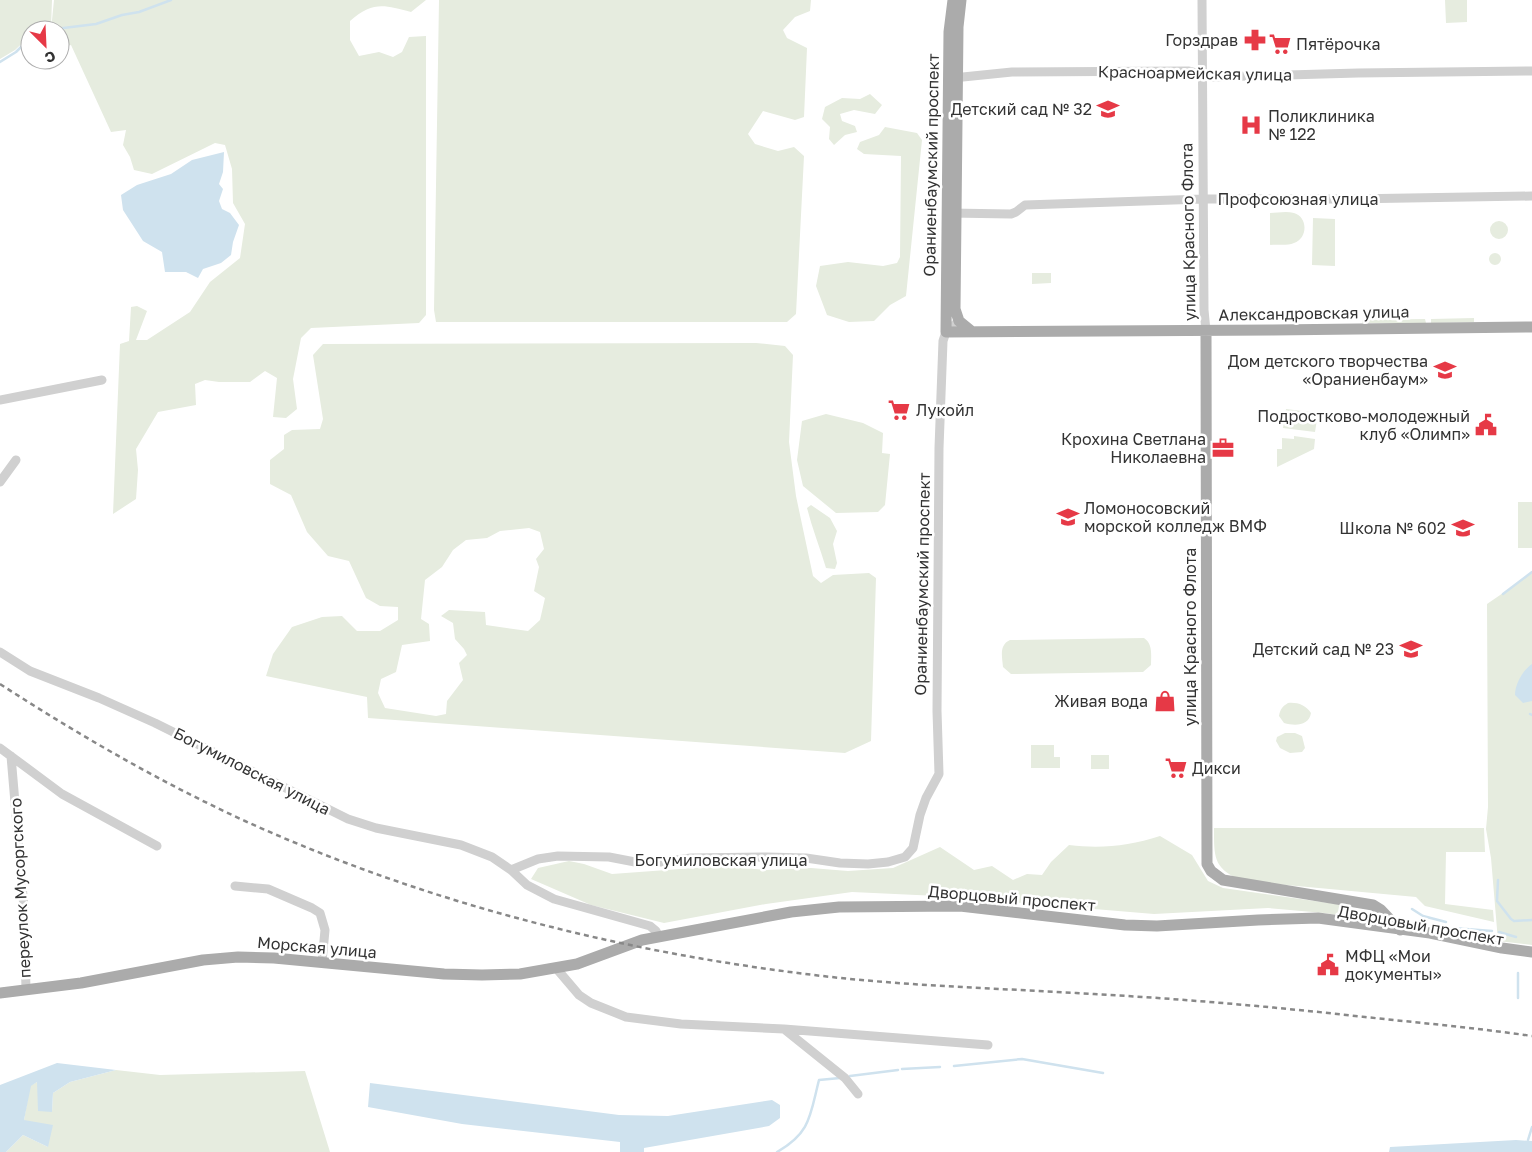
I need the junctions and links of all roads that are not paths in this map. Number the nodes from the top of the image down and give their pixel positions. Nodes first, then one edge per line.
1 (954, 0) edge
2 (962, 0) edge
3 (1202, 0) edge
4 (1532, 71) edge
5 (1202, 74) junction
6 (953, 78) junction
7 (1532, 196) edge
8 (1203, 199) junction
9 (951, 214) junction
10 (959, 321) junction
11 (1532, 327) edge
12 (970, 330) junction
13 (1206, 331) junction
14 (946, 332) junction
15 (102, 380) dead end
16 (0, 400) edge
17 (16, 460) dead end
18 (0, 482) edge
19 (0, 652) edge
20 (0, 748) edge
21 (11, 756) junction
22 (916, 833) joint
23 (157, 846) dead end
24 (511, 870) junction
25 (234, 886) dead end
26 (1344, 900) junction
27 (1306, 920) junction
28 (1360, 924) junction
29 (1397, 929) junction
30 (659, 937) junction
31 (629, 945) joint
32 (1532, 952) edge
33 (1532, 959) edge
34 (322, 962) junction
35 (556, 968) junction
36 (26, 990) junction
37 (0, 993) edge
38 (784, 1029) junction
39 (988, 1045) dead end
40 (858, 1094) dead end

1 - 6 main road, Ораниенбаумский проспект
2 - 6 main road, Ораниенбаумский проспект
3 - 5 street, улица Красного Флота
4 - 5 street, Красноармейская улица
5 - 6 street, Красноармейская улица
5 - 8 street, улица Красного Флота
6 - 9 main road, Ораниенбаумский проспект
7 - 8 street, Профсоюзная улица
8 - 9 street, Профсоюзная улица
8 - 13 street, улица Красного Флота
9 - 10 main road, Ораниенбаумский проспект
9 - 14 main road, Ораниенбаумский проспект
10 - 12 main road
10 - 14 street
11 - 13 main road, Александровская улица
12 - 13 main road, Александровская улица
12 - 14 main road, Александровская улица
13 - 26 main road, улица Красного Флота
14 - 22 street, Ораниенбаумский проспект
15 - 16 street
17 - 18 street
19 - 24 street, Богумиловская улица
20 - 21 street
21 - 23 street
21 - 36 street, переулок Мусоргского
22 - 24 street, Богумиловская улица
24 - 30 street, Богумиловская улица
25 - 34 street
26 - 28 main road, Дворцовый проспект
26 - 29 main road, улица Красного Флота
27 - 28 main road, Дворцовый проспект
27 - 29 main road, Дворцовый проспект
27 - 30 main road, Дворцовый проспект
28 - 29 main road, Дворцовый проспект
29 - 32 main road, Дворцовый проспект
29 - 33 main road, Дворцовый проспект
30 - 31 main road, Дворцовый проспект
31 - 35 main road, Морская улица
34 - 35 main road, Морская улица
34 - 36 main road, Морская улица
35 - 38 street
36 - 37 main road, Морская улица
38 - 39 street
38 - 40 street

